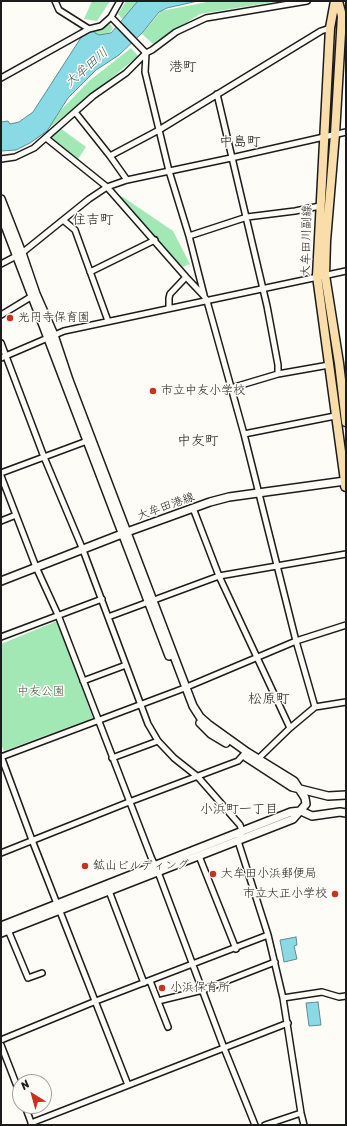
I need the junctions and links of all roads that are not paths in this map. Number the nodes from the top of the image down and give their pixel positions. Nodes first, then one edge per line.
1 (55, 1) edge
2 (120, 1) edge
3 (307, 1) edge
4 (337, 1) edge
5 (111, 17) junction
6 (330, 28) junction
7 (89, 29) junction
8 (146, 53) junction
9 (1, 78) edge
10 (217, 94) junction
11 (75, 112) junction
12 (159, 130) junction
13 (346, 132) edge
14 (335, 134) junction
15 (325, 136) junction
16 (46, 138) junction
17 (110, 156) junction
18 (1, 158) edge
19 (231, 158) junction
20 (169, 171) junction
21 (127, 180) junction
22 (108, 186) junction
23 (1, 199) edge
24 (320, 206) junction
25 (1, 215) edge
26 (246, 217) junction
27 (63, 220) junction
28 (189, 236) junction
29 (155, 240) junction
30 (20, 255) junction
31 (1, 264) edge
32 (346, 271) edge
33 (90, 272) junction
34 (321, 276) junction
35 (186, 277) junction
36 (263, 288) junction
37 (34, 295) junction
38 (206, 298) junction
39 (169, 308) junction
40 (1, 315) edge
41 (108, 321) junction
42 (51, 337) junction
43 (1, 344) edge
44 (3, 357) edge
45 (342, 363) edge
46 (329, 365) junction
47 (278, 374) junction
48 (231, 388) junction
49 (336, 416) junction
50 (346, 417) edge
51 (244, 434) junction
52 (87, 441) junction
53 (44, 456) junction
54 (1, 473) edge
55 (1, 476) edge
56 (346, 483) edge
57 (259, 493) junction
58 (193, 508) junction
59 (16, 515) junction
60 (1, 521) edge
61 (125, 533) junction
62 (83, 550) junction
63 (346, 554) edge
64 (278, 566) junction
65 (36, 568) junction
66 (219, 576) junction
67 (1, 581) edge
68 (102, 599) junction
69 (150, 602) junction
70 (58, 615) junction
71 (108, 617) junction
72 (346, 625) edge
73 (1, 637) edge
74 (296, 641) junction
75 (256, 658) junction
76 (126, 665) junction
77 (83, 681) junction
78 (183, 688) junction
79 (346, 702) edge
80 (141, 704) junction
81 (314, 707) junction
82 (98, 720) junction
83 (290, 728) junction
84 (158, 741) junction
85 (246, 753) junction
86 (1, 757) edge
87 (112, 758) junction
88 (258, 759) junction
89 (198, 776) junction
90 (299, 788) junction
91 (346, 795) edge
92 (129, 802) junction
93 (302, 810) junction
94 (346, 813) edge
95 (242, 831) junction
96 (32, 840) junction
97 (238, 841) junction
98 (1, 854) edge
99 (199, 856) junction
100 (156, 869) junction
101 (109, 891) junction
102 (59, 907) junction
103 (1, 926) edge
104 (4, 932) edge
105 (268, 935) junction
106 (236, 949) junction
107 (275, 962) junction
108 (193, 964) junction
109 (42, 972) dead end
110 (150, 981) junction
111 (144, 983) junction
112 (203, 990) junction
113 (346, 996) edge
114 (284, 998) junction
115 (96, 1001) junction
116 (158, 1001) junction
117 (288, 1023) junction
118 (168, 1027) dead end
119 (1, 1040) edge
120 (1, 1045) edge
121 (224, 1048) junction
122 (12, 1074) edge
123 (128, 1085) junction
124 (301, 1113) junction
125 (28, 1114) edge
126 (32, 1124) edge
127 (255, 1125) edge
128 (266, 1125) edge
129 (304, 1125) edge

1 - 7 street
2 - 5 street
3 - 8 street
4 - 6 main road, 大牟田川副線
4 - 14 main road, 大牟田川副線
5 - 7 street
5 - 8 street
6 - 10 street
6 - 15 main road, 大牟田川副線
7 - 9 street
8 - 11 street
8 - 12 street
10 - 12 street
10 - 19 street
11 - 16 street
11 - 17 street
12 - 17 street
12 - 20 street
13 - 14 street
14 - 15 street
14 - 34 main road, 大牟田川副線
15 - 19 street
15 - 24 main road, 大牟田川副線
16 - 18 street
16 - 22 street
17 - 21 street
19 - 20 street
19 - 26 street
20 - 21 street
20 - 28 street
21 - 22 street
22 - 27 street
22 - 29 street
23 - 30 street
24 - 26 street
24 - 34 main road, 大牟田川副線
25 - 30 street
26 - 28 street
26 - 36 street
27 - 30 street
27 - 33 street
28 - 38 street
29 - 33 street
29 - 35 street
30 - 31 street
30 - 37 street
32 - 34 street
33 - 41 street
34 - 36 street
34 - 45 main road, 大牟田川副線
34 - 46 main road, 大牟田川副線
35 - 38 street
35 - 39 street
36 - 38 street
36 - 47 street
37 - 40 street
37 - 42 street
38 - 39 street
38 - 48 street
39 - 41 street
41 - 42 street
42 - 44 street
42 - 52 street
42 - 61 street
43 - 44 street
44 - 53 street
45 - 50 main road, 大牟田川副線
46 - 47 street
46 - 49 main road, 大牟田川副線
47 - 48 street
48 - 51 street
49 - 51 street
49 - 56 main road, 大牟田川副線
51 - 57 street
52 - 53 street
52 - 61 street
53 - 54 street
53 - 62 street
55 - 59 street
56 - 57 street, 大牟田港線
57 - 58 street, 大牟田港線
57 - 64 street
58 - 61 street, 大牟田港線
58 - 66 street
59 - 60 street
59 - 65 street
61 - 62 street, 大牟田港線
61 - 69 street
62 - 65 street, 大牟田港線
62 - 68 street
63 - 64 street
64 - 66 street
64 - 74 street
65 - 67 street, 大牟田港線
65 - 70 street
66 - 69 street
66 - 75 street
68 - 70 street
68 - 71 street
69 - 71 street
69 - 78 street
70 - 73 street
70 - 77 street
71 - 76 street
72 - 74 street
74 - 75 street
74 - 81 street
75 - 78 street
75 - 83 street
76 - 77 street
76 - 80 street
77 - 82 street
78 - 80 street
78 - 85 street
79 - 81 street
80 - 82 street
80 - 84 street
81 - 83 street
82 - 86 street
82 - 87 street
83 - 88 street
84 - 87 street
84 - 89 street
85 - 88 street
85 - 89 street
85 - 90 street
86 - 96 street
87 - 92 street
88 - 90 street
89 - 92 street
89 - 95 street
90 - 91 street
90 - 93 street
92 - 96 street
92 - 100 street
93 - 94 street
93 - 95 street
93 - 97 street
95 - 97 street
95 - 100 street
96 - 98 street
96 - 102 street
97 - 99 street
97 - 105 street
99 - 100 street
99 - 106 street
100 - 101 street
100 - 102 street
100 - 108 street
101 - 102 street
101 - 111 street
102 - 103 street
102 - 104 street
102 - 115 street
104 - 109 street
105 - 106 street
105 - 107 street
106 - 108 street
107 - 112 street
107 - 114 street
108 - 110 street
108 - 112 street
110 - 111 street
110 - 116 street
111 - 115 street
112 - 116 street
112 - 121 street
113 - 114 street
114 - 117 street
115 - 119 street
115 - 123 street
116 - 118 street
117 - 121 street
117 - 124 street
120 - 122 street
121 - 123 street
121 - 127 street
123 - 126 street
124 - 128 street
124 - 129 street
125 - 126 street

